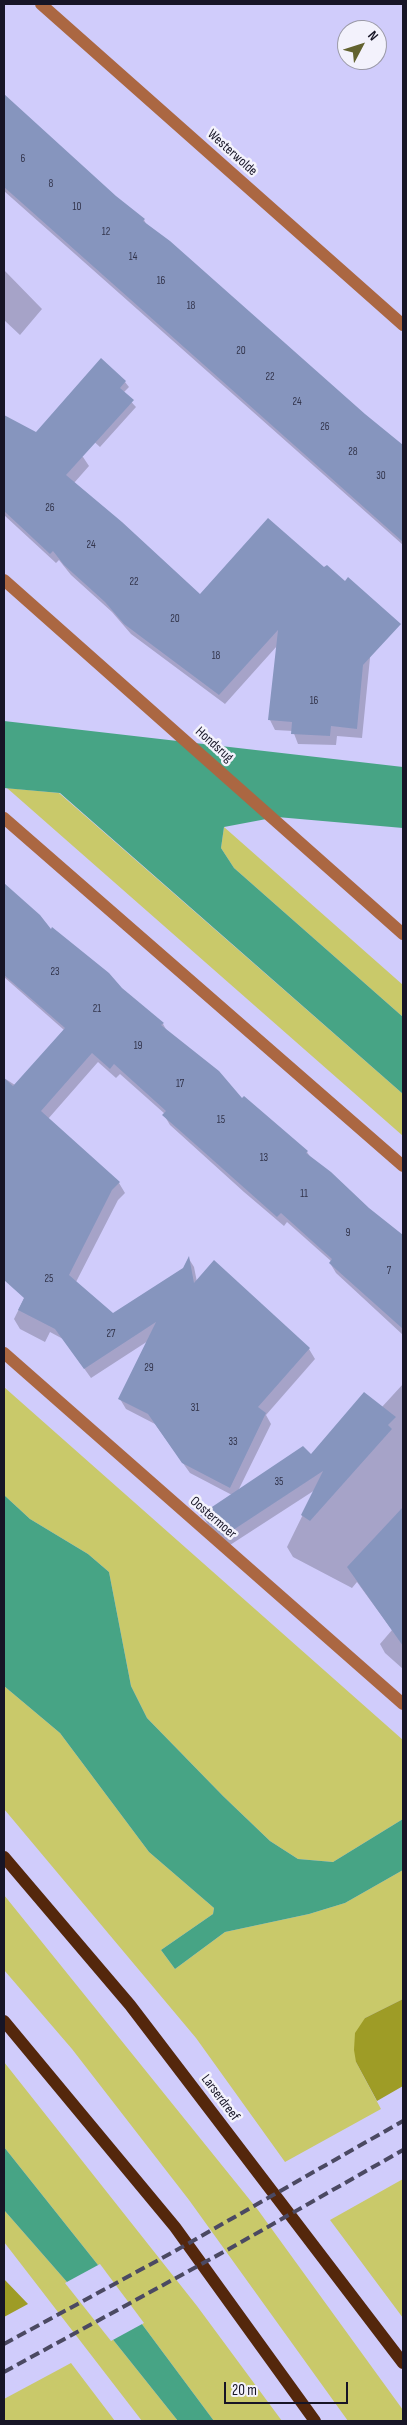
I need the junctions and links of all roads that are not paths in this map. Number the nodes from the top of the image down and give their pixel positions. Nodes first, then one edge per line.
1 (41, 4) edge
2 (403, 325) edge
3 (4, 580) edge
4 (4, 818) edge
5 (403, 934) edge
6 (403, 1166) edge
7 (4, 1353) edge
8 (403, 1704) edge
9 (4, 1857) edge
10 (4, 2021) edge
11 (403, 2363) edge
12 (316, 2421) edge

1 - 2 street, Westerwolde
3 - 5 street, Hondsrug
4 - 6 street
7 - 8 street, Oostermoer
9 - 11 main road, Larserdreef
10 - 12 main road

